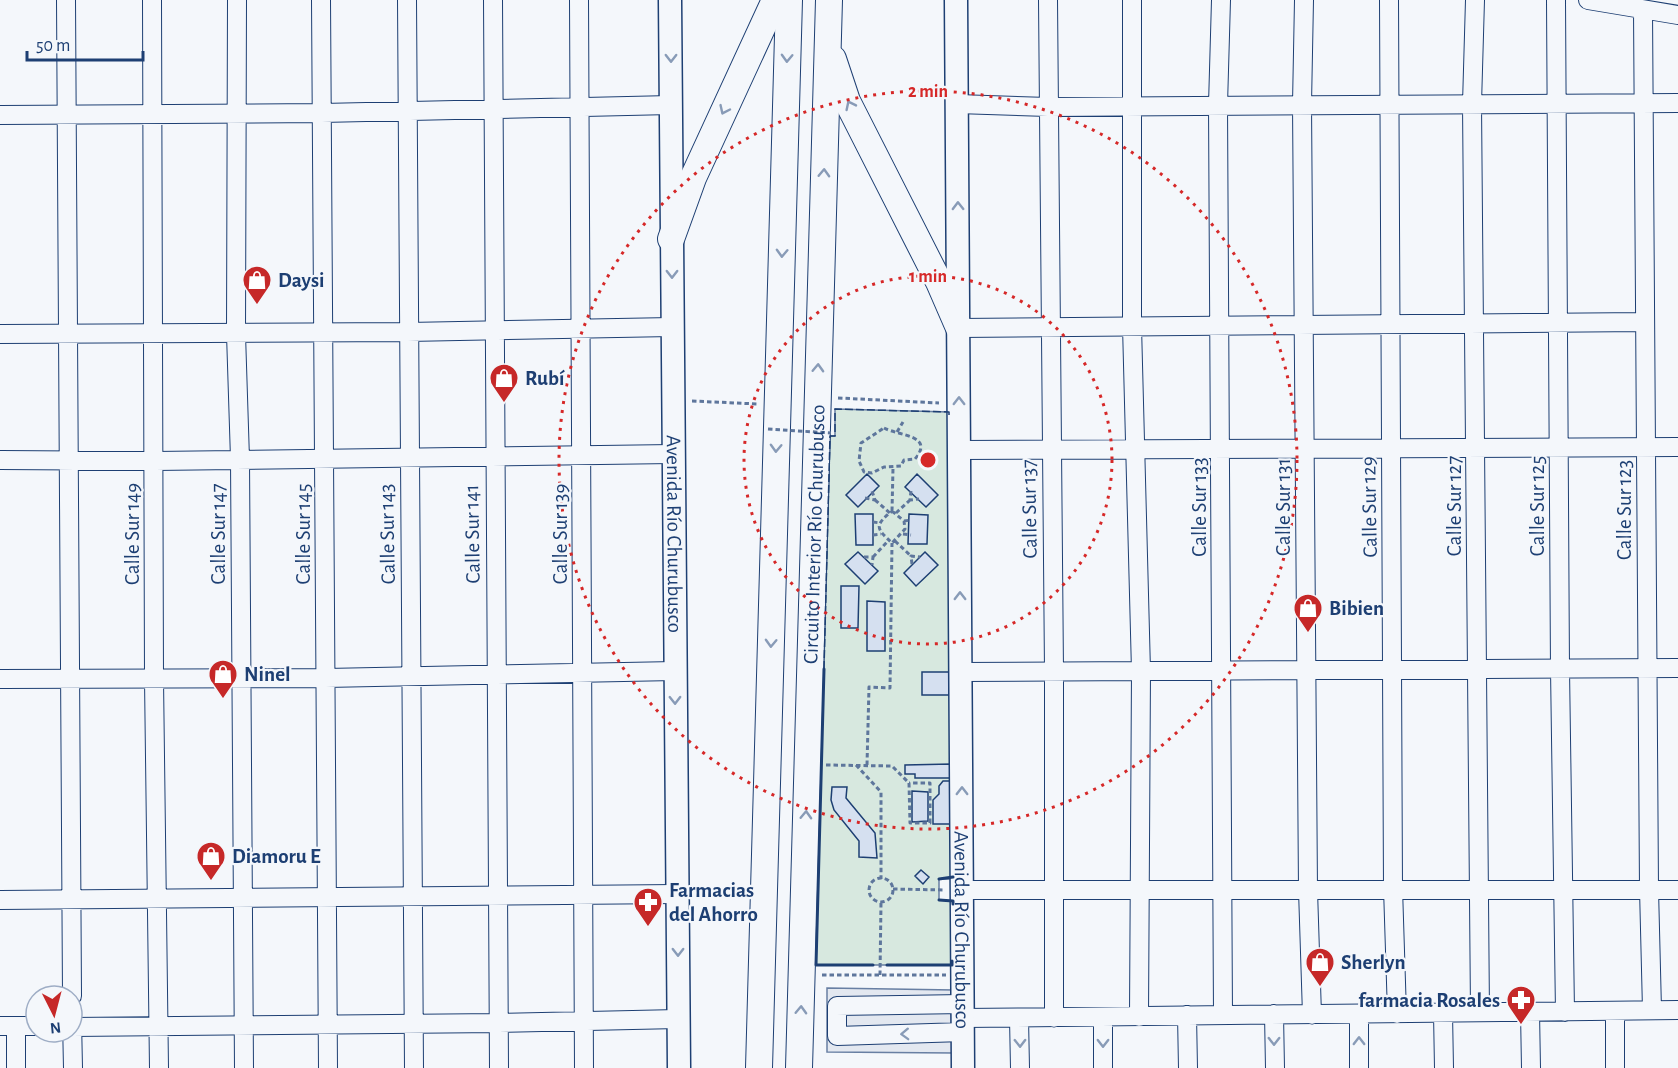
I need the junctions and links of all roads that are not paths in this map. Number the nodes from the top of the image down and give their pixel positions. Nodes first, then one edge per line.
1 (66, 0) edge
2 (152, 0) edge
3 (237, 0) edge
4 (321, 0) edge
5 (407, 0) edge
6 (493, 0) edge
7 (579, 0) edge
8 (670, 0) edge
9 (775, 0) edge
10 (789, 0) edge
11 (829, 0) edge
12 (956, 0) edge
13 (1048, 0) edge
14 (1132, 0) edge
15 (1221, 0) edge
16 (1304, 0) edge
17 (1389, 0) edge
18 (1475, 0) edge
19 (1556, 0) edge
20 (1590, 0) edge
21 (1643, 10) junction
22 (1678, 15) edge
23 (828, 39) junction
24 (1644, 103) junction
25 (1678, 103) edge
26 (957, 104) junction
27 (1387, 104) junction
28 (1472, 104) junction
29 (1556, 104) junction
30 (671, 105) junction
31 (1218, 105) junction
32 (1302, 105) junction
33 (1134, 106) junction
34 (1048, 107) junction
35 (579, 108) junction
36 (408, 110) junction
37 (494, 110) junction
38 (238, 113) junction
39 (322, 113) junction
40 (152, 114) junction
41 (66, 115) junction
42 (0, 116) edge
43 (671, 239) junction
44 (1475, 322) junction
45 (1558, 322) junction
46 (1645, 322) junction
47 (1303, 324) junction
48 (1390, 324) junction
49 (1049, 326) junction
50 (1132, 326) junction
51 (1220, 326) junction
52 (672, 327) junction
53 (959, 328) junction
54 (580, 330) junction
55 (493, 331) junction
56 (408, 332) junction
57 (154, 333) junction
58 (236, 333) junction
59 (324, 333) junction
60 (0, 334) edge
61 (69, 334) junction
62 (1646, 446) junction
63 (1560, 447) junction
64 (1678, 447) edge
65 (1476, 448) junction
66 (959, 450) junction
67 (1306, 450) junction
68 (1391, 450) junction
69 (1221, 451) junction
70 (1051, 452) junction
71 (1135, 452) junction
72 (673, 454) junction
73 (582, 455) junction
74 (494, 456) junction
75 (326, 457) junction
76 (409, 457) junction
77 (70, 459) junction
78 (240, 459) junction
79 (0, 460) edge
80 (155, 461) junction
81 (1647, 668) junction
82 (1678, 668) edge
83 (1476, 669) junction
84 (1560, 669) junction
85 (1221, 670) junction
86 (1306, 670) junction
87 (1393, 670) junction
88 (675, 671) junction
89 (1054, 671) junction
90 (1141, 671) junction
91 (961, 672) junction
92 (584, 673) junction
93 (496, 676) junction
94 (411, 677) junction
95 (326, 678) junction
96 (0, 679) edge
97 (154, 679) junction
98 (241, 679) junction
99 (70, 680) junction
100 (1393, 888) junction
101 (1479, 888) junction
102 (1053, 889) junction
103 (1648, 889) junction
104 (962, 890) junction
105 (1308, 890) junction
106 (1564, 890) junction
107 (1678, 890) edge
108 (1141, 891) junction
109 (1224, 891) junction
110 (677, 894) junction
111 (498, 896) junction
112 (585, 896) junction
113 (328, 897) junction
114 (414, 897) junction
115 (71, 899) junction
116 (158, 899) junction
117 (241, 899) junction
118 (0, 900) edge
119 (72, 984) edge
120 (1652, 1010) junction
121 (1678, 1010) edge
122 (1615, 1011) junction
123 (1480, 1012) junction
124 (1530, 1012) junction
125 (1565, 1012) junction
126 (1443, 1013) junction
127 (1274, 1014) junction
128 (1359, 1014) junction
129 (1397, 1014) junction
130 (1187, 1015) junction
131 (1223, 1015) junction
132 (1312, 1015) junction
133 (1138, 1017) junction
134 (963, 1018) junction
135 (1019, 1018) junction
136 (1054, 1018) junction
137 (1103, 1018) junction
138 (678, 1019) junction
139 (584, 1021) junction
140 (499, 1023) junction
141 (327, 1024) junction
142 (413, 1024) junction
143 (243, 1025) junction
144 (8, 1026) edge
145 (24, 1026) edge
146 (158, 1026) junction
147 (84, 1027) edge
148 (72, 1044) edge
149 (16, 1068) edge
150 (73, 1068) edge
151 (159, 1068) edge
152 (244, 1068) edge
153 (327, 1068) edge
154 (414, 1068) edge
155 (499, 1068) edge
156 (584, 1068) edge
157 (678, 1068) edge
158 (759, 1068) edge
159 (799, 1068) edge
160 (963, 1068) edge
161 (1020, 1068) edge
162 (1103, 1068) edge
163 (1188, 1068) edge
164 (1275, 1068) edge
165 (1359, 1068) edge
166 (1444, 1068) edge
167 (1531, 1068) edge
168 (1615, 1068) edge

1 - 41 street
2 - 40 street, Calle Sur 149
3 - 38 street, Calle Sur 147
4 - 39 street, Calle Sur 145
5 - 36 street, Calle Sur 143
6 - 37 street, Calle Sur 141
7 - 35 street, Calle Sur 139
8 -> 30 main road, Avenida Río Churubusco
9 -> 43 highway
10 -> 158 highway, Circuito Interior Río Churubusco
11 - 23 highway, Circuito Interior Río Churubusco
12 - 26 main road, Avenida Río Churubusco
13 - 34 street, Calle Sur 137
14 - 33 street
15 - 31 street, Calle Sur 133
16 - 32 street, Calle Sur 131
17 - 27 street, Calle Sur 129
18 - 28 street, Calle Sur 127
19 - 29 street, Calle Sur 125
20 - 21 street
21 - 22 street
21 - 24 street, Calle Sur 123
53 -> 23 highway
159 -> 23 highway, Circuito Interior Río Churubusco
24 - 25 street
24 - 29 street
24 - 46 street, Calle Sur 123
26 - 34 street
53 -> 26 main road, Avenida Río Churubusco
27 - 28 street
27 - 32 street
27 - 48 street, Calle Sur 129
28 - 29 street
28 - 44 street, Calle Sur 127
29 - 45 street, Calle Sur 125
30 - 35 street
30 - 43 main road, Avenida Río Churubusco
31 - 32 street
31 - 33 street
31 - 51 street, Calle Sur 133
32 - 47 street, Calle Sur 131
33 - 34 street
33 - 50 street
34 - 49 street, Calle Sur 137
35 - 37 street
35 - 54 street, Calle Sur 139
36 - 37 street
36 - 39 street
36 - 56 street, Calle Sur 143
37 - 55 street, Calle Sur 141
38 - 39 street
38 - 40 street
38 - 58 street, Calle Sur 147
39 - 59 street, Calle Sur 145
40 - 41 street
40 - 57 street, Calle Sur 149
41 - 42 street
41 - 61 street
43 -> 52 main road, Avenida Río Churubusco
44 - 45 street
44 - 48 street
44 - 65 street, Calle Sur 127
45 - 46 street
45 - 63 street, Calle Sur 125
46 - 62 street, Calle Sur 123
47 - 48 street
47 - 51 street
47 - 67 street, Calle Sur 131
48 - 68 street, Calle Sur 129
49 - 50 street
49 - 53 street
49 - 70 street, Calle Sur 137
50 - 51 street
50 - 71 street
51 - 69 street, Calle Sur 133
52 - 54 street
52 - 72 main road, Avenida Río Churubusco
66 -> 53 main road, Avenida Río Churubusco
54 - 55 street
54 - 73 street, Calle Sur 139
55 - 56 street
55 - 74 street, Calle Sur 141
56 - 59 street
56 - 76 street, Calle Sur 143
57 - 58 street
57 - 61 street
57 - 80 street, Calle Sur 149
58 - 59 street
58 - 78 street, Calle Sur 147
59 - 75 street, Calle Sur 145
60 - 61 street
61 - 77 street
62 - 63 street
62 - 64 street
62 - 81 street, Calle Sur 123
63 - 65 street
63 - 84 street, Calle Sur 125
65 - 68 street
65 - 83 street, Calle Sur 127
66 - 70 street
91 -> 66 main road, Avenida Río Churubusco
67 - 68 street
67 - 69 street
67 - 86 street, Calle Sur 131
68 - 87 street, Calle Sur 129
69 - 71 street
69 - 85 street, Calle Sur 133
70 - 71 street
70 - 89 street, Calle Sur 137
71 - 90 street
72 - 73 street
72 - 88 main road, Avenida Río Churubusco
73 - 74 street
73 - 92 street, Calle Sur 139
74 - 76 street
74 - 93 street, Calle Sur 141
75 - 76 street
75 - 78 street
75 - 95 street, Calle Sur 145
76 - 94 street, Calle Sur 143
77 - 79 street
77 - 80 street
77 - 99 street
78 - 80 street
78 - 98 street, Calle Sur 147
80 - 97 street, Calle Sur 149
81 - 82 street
81 - 84 street
81 - 103 street, Calle Sur 123
83 - 84 street
83 - 87 street
83 - 101 street, Calle Sur 127
84 - 106 street, Calle Sur 125
85 - 86 street
85 - 90 street
85 - 109 street, Calle Sur 133
86 - 87 street
86 - 105 street, Calle Sur 131
87 - 100 street, Calle Sur 129
88 - 92 street
88 -> 110 main road, Avenida Río Churubusco
89 - 90 street
89 - 91 street
89 - 102 street, Calle Sur 137
90 - 108 street
104 -> 91 main road, Avenida Río Churubusco
92 - 93 street
92 - 112 street, Calle Sur 139
93 - 94 street
93 - 111 street, Calle Sur 141
94 - 95 street
94 - 114 street, Calle Sur 143
95 - 98 street
95 - 113 street, Calle Sur 145
96 - 99 street
97 - 98 street
97 - 99 street
97 - 116 street, Calle Sur 149
98 - 117 street, Calle Sur 147
99 - 115 street
100 - 101 street
100 - 105 street
100 - 129 street, Calle Sur 129
101 - 106 street
101 - 123 street, Calle Sur 127
102 - 104 street
102 - 108 street
102 - 136 street, Calle Sur 137
103 - 106 street
103 - 107 street
103 - 120 street, Calle Sur 123
104 - 134 main road, Avenida Río Churubusco
105 - 109 street
105 - 132 street, Calle Sur 131
106 - 125 street, Calle Sur 125
108 - 109 street
108 - 133 street
109 - 131 street, Calle Sur 133
110 - 112 street
110 -> 138 main road, Avenida Río Churubusco
111 - 112 street
111 - 114 street
111 - 140 street, Calle Sur 141
112 - 139 street, Calle Sur 139
113 - 114 street
113 - 117 street
113 - 141 street, Calle Sur 145
114 - 142 street, Calle Sur 143
115 - 116 street
115 - 118 street
115 - 119 street
116 - 117 street
116 - 146 street, Calle Sur 149
117 - 143 street, Calle Sur 147
120 - 121 street
120 - 122 street
122 - 125 street
122 - 168 street
123 - 124 street
123 - 126 street
124 - 125 street
124 - 167 street
126 - 129 street
126 - 166 street
127 - 131 street
127 - 132 street
127 -> 164 street
128 - 129 street
128 - 132 street
165 -> 128 street
130 - 131 street
130 - 133 street
130 - 163 street
133 - 137 street
134 -> 134 street
134 - 135 street
134 - 160 main road, Avenida Río Churubusco
135 - 136 street
135 -> 161 street
136 - 137 street
137 -> 162 street
138 - 139 street
138 - 157 main road, Avenida Río Churubusco
139 - 140 street
139 - 156 street, Calle Sur 139
140 - 142 street
140 - 155 street, Calle Sur 141
141 - 142 street
141 - 143 street
141 - 153 street, Calle Sur 145
142 - 154 street, Calle Sur 143
143 - 146 street
143 - 152 street, Calle Sur 147
144 - 145 street
144 - 149 street
146 - 147 street
146 - 151 street, Calle Sur 149
148 - 150 street

